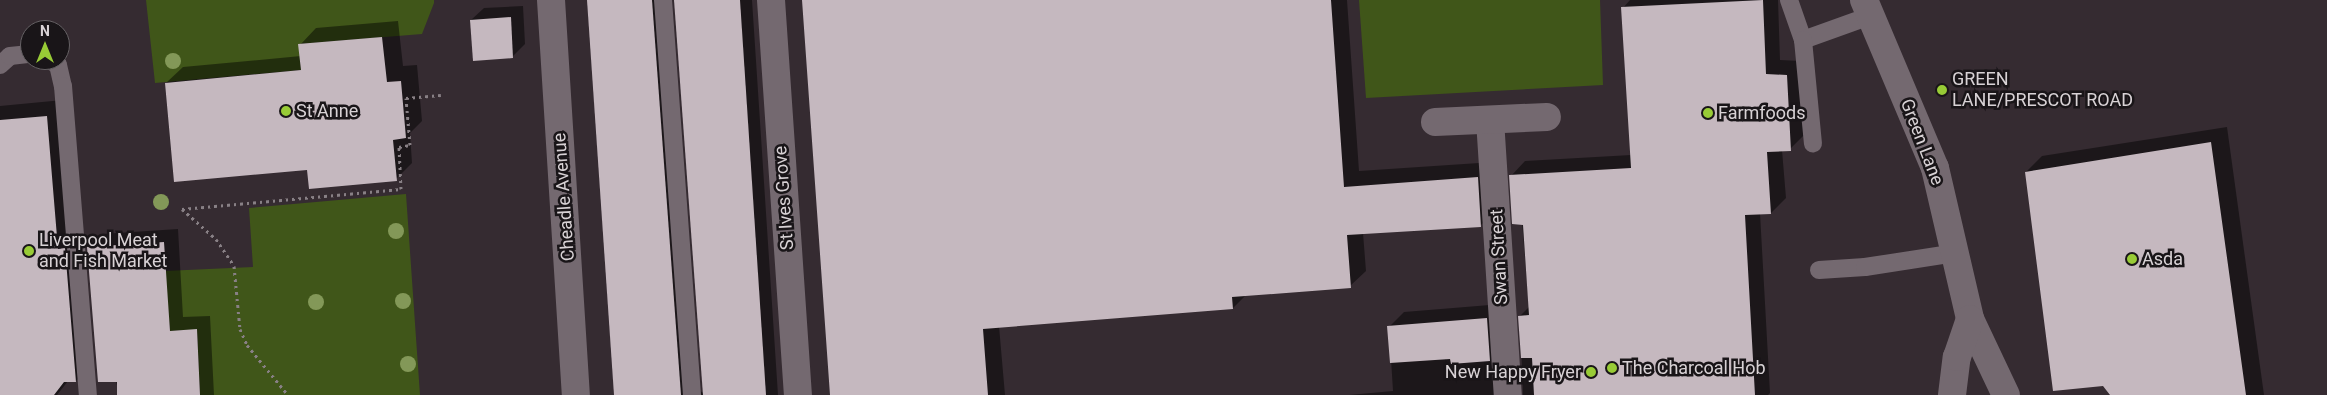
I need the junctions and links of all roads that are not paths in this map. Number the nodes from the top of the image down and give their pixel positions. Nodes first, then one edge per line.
1 (551, 0) edge
2 (663, 0) edge
3 (771, 0) edge
4 (1789, 0) edge
5 (1867, 8) edge
6 (1803, 40) junction
7 (20, 55) edge
8 (0, 65) edge
9 (59, 70) edge
10 (1547, 117) dead end
11 (1490, 120) junction
12 (1435, 122) dead end
13 (1813, 144) dead end
14 (1955, 253) junction
15 (1819, 270) dead end
16 (1970, 319) junction
17 (2002, 392) edge
18 (88, 395) edge
19 (576, 395) edge
20 (692, 395) edge
21 (798, 395) edge
22 (1508, 395) edge
23 (1952, 395) edge

1 - 19 street, Cheadle Avenue
2 - 20 lane
3 - 21 street, St Ives Grove
4 - 6 lane
5 - 6 lane
5 - 14 street, Green Lane
6 - 13 lane
7 - 8 lane
9 - 18 lane
10 - 11 street
11 - 12 street
11 - 22 street, Swan Street
14 - 15 lane
14 - 16 street, Green Lane
16 - 17 street, Green Lane
16 - 23 street

